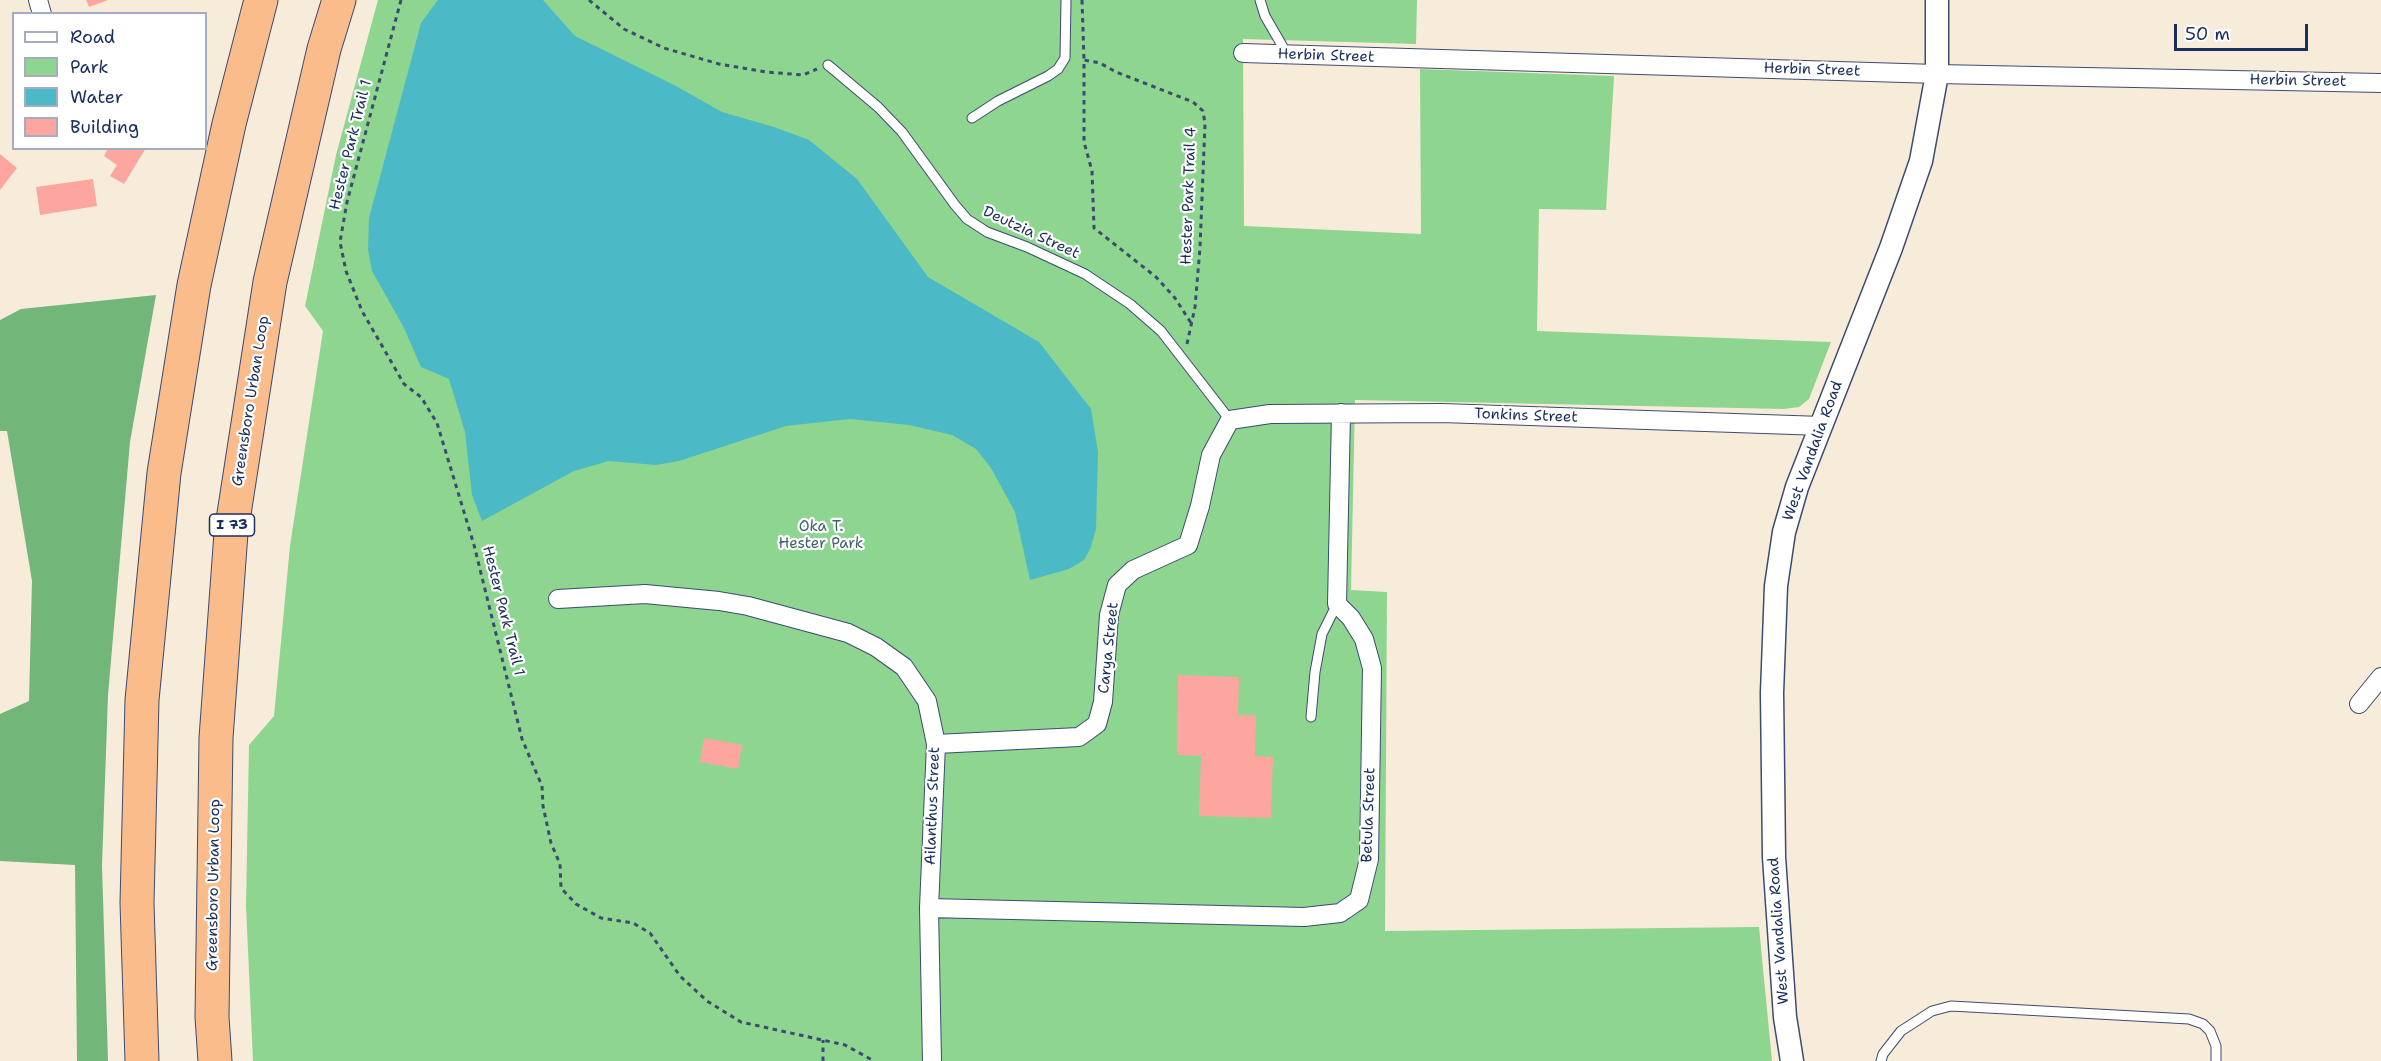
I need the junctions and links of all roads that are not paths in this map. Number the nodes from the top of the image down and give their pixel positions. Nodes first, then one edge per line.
1 (261, 0) edge
2 (339, 0) edge
3 (1066, 0) edge
4 (1260, 0) edge
5 (1937, 0) edge
6 (1243, 53) dead end
7 (1287, 54) junction
8 (828, 65) road end
9 (1937, 74) junction
10 (2381, 83) edge
11 (972, 118) dead end
12 (1341, 413) junction
13 (1230, 420) junction
14 (1822, 426) junction
15 (558, 599) dead end
16 (1337, 604) junction
17 (2381, 677) edge
18 (2359, 704) dead end
19 (1311, 717) dead end
20 (936, 744) junction
21 (929, 908) junction
22 (142, 1061) edge
23 (215, 1061) edge
24 (932, 1061) edge
25 (1792, 1061) edge
26 (1881, 1061) edge
27 (2216, 1061) edge

1 - 22 highway
2 - 23 highway, Greensboro Urban Loop / I 73
3 - 11 lane
4 - 7 lane
5 - 9 street, West Vandalia Road
6 - 7 street, Herbin Street
7 - 9 street, Herbin Street
8 - 13 lane, Deutzia Street
9 - 10 street, Herbin Street
9 - 14 street, West Vandalia Road
12 - 13 street, Tonkins Street
12 - 14 street, Tonkins Street
12 - 16 street
13 - 20 street, Carya Street
14 - 25 street, West Vandalia Road
15 - 20 street, Ailanthus Street
16 - 19 lane
16 - 21 street, Betula Street
17 - 18 street
20 - 21 street, Ailanthus Street
21 - 24 street, Ailanthus Street
26 - 27 lane

